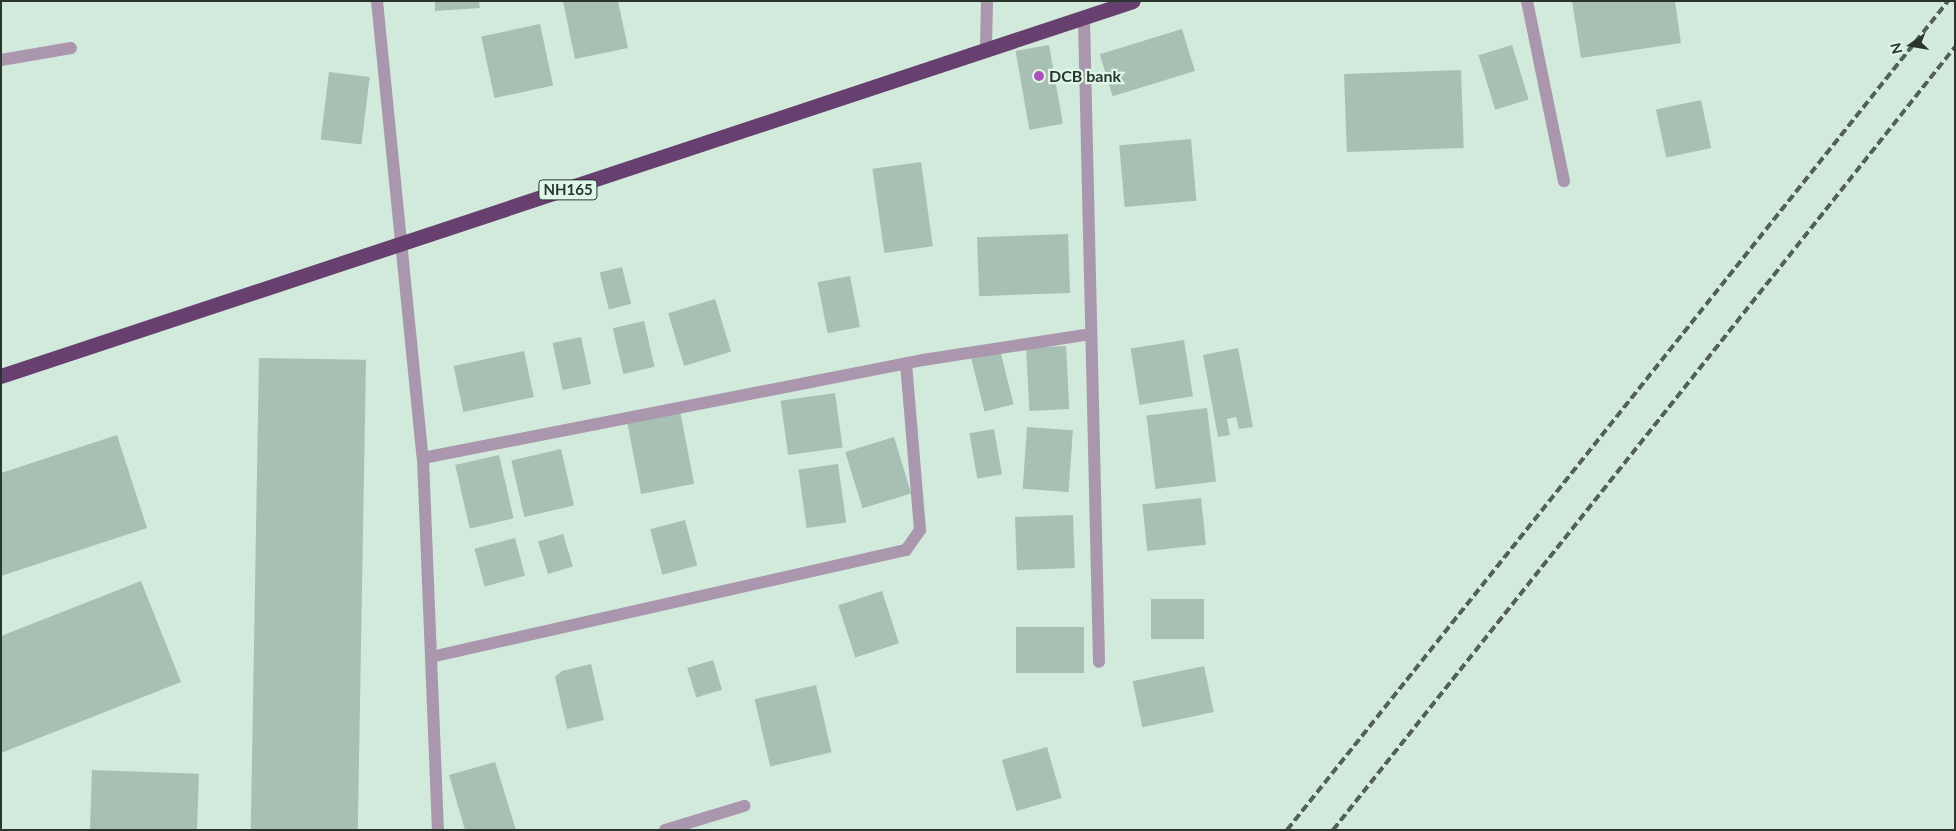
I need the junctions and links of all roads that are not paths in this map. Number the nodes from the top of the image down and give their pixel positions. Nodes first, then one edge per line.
1 (377, 1) edge
2 (986, 1) edge
3 (1133, 1) edge
4 (1527, 1) edge
5 (1084, 20) junction
6 (986, 46) junction
7 (71, 48) dead end
8 (1, 60) edge
9 (1564, 181) dead end
10 (400, 247) junction
11 (1090, 334) junction
12 (906, 364) junction
13 (1, 376) edge
14 (423, 458) junction
15 (431, 657) junction
16 (1099, 662) dead end
17 (744, 806) dead end
18 (438, 830) edge
19 (665, 830) edge

1 - 10 street
2 - 6 street
3 - 5 highway, NH165
4 - 9 street
5 - 6 highway, NH165
5 - 11 street
6 - 10 highway, NH165
7 - 8 street
10 - 13 highway, NH165
10 - 14 street
11 - 12 street
11 - 16 street
12 - 14 street
12 - 15 street
14 - 15 street
15 - 18 street
17 - 19 street

